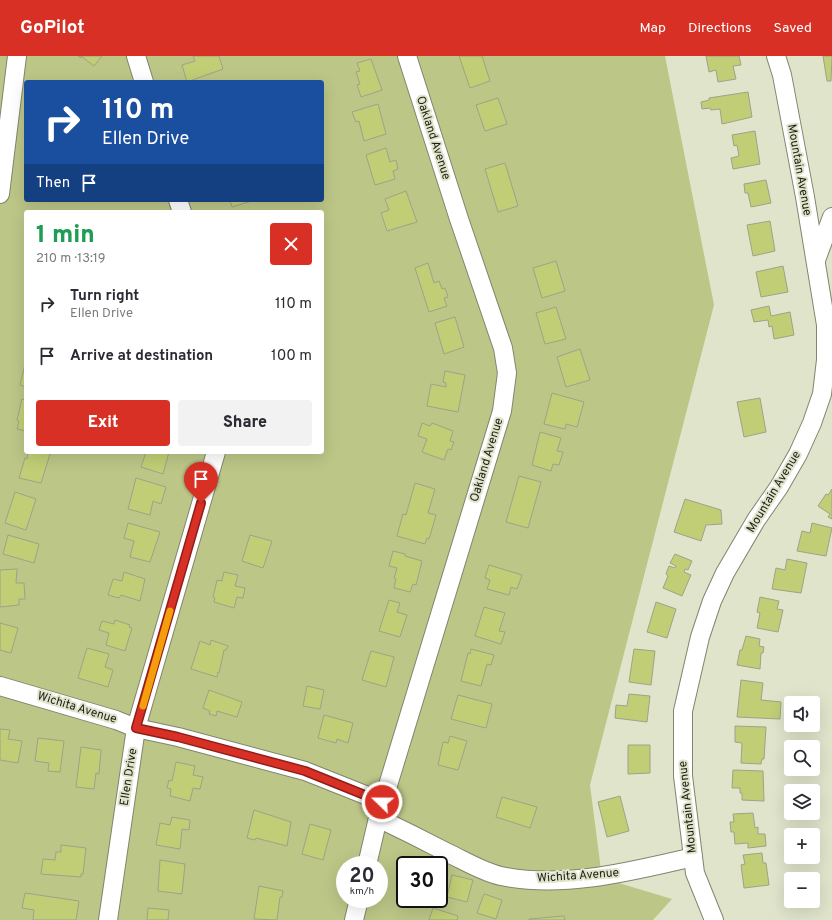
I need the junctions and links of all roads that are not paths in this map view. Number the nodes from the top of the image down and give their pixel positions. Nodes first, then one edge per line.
1 (17, 56) edge
2 (136, 56) edge
3 (407, 56) edge
4 (776, 56) edge
5 (143, 80) edge
6 (0, 194) edge
7 (832, 217) edge
8 (815, 260) junction
9 (215, 454) edge
10 (0, 686) edge
11 (136, 728) junction
12 (380, 810) junction
13 (369, 856) edge
14 (693, 857) junction
15 (357, 908) edge
16 (108, 920) edge
17 (354, 920) edge
18 (714, 920) edge

1 - 6 street
2 - 5 street
3 - 12 street, Oakland Avenue
4 - 8 street, Mountain Avenue
7 - 8 street
8 - 14 street, Mountain Avenue
9 - 11 street, Ellen Drive
10 - 11 street, Wichita Avenue
11 - 12 street, Wichita Avenue
11 - 16 street, Ellen Drive
12 - 13 street, Oakland Avenue
12 - 14 street, Wichita Avenue
14 - 18 street, Mountain Avenue
15 - 17 street

